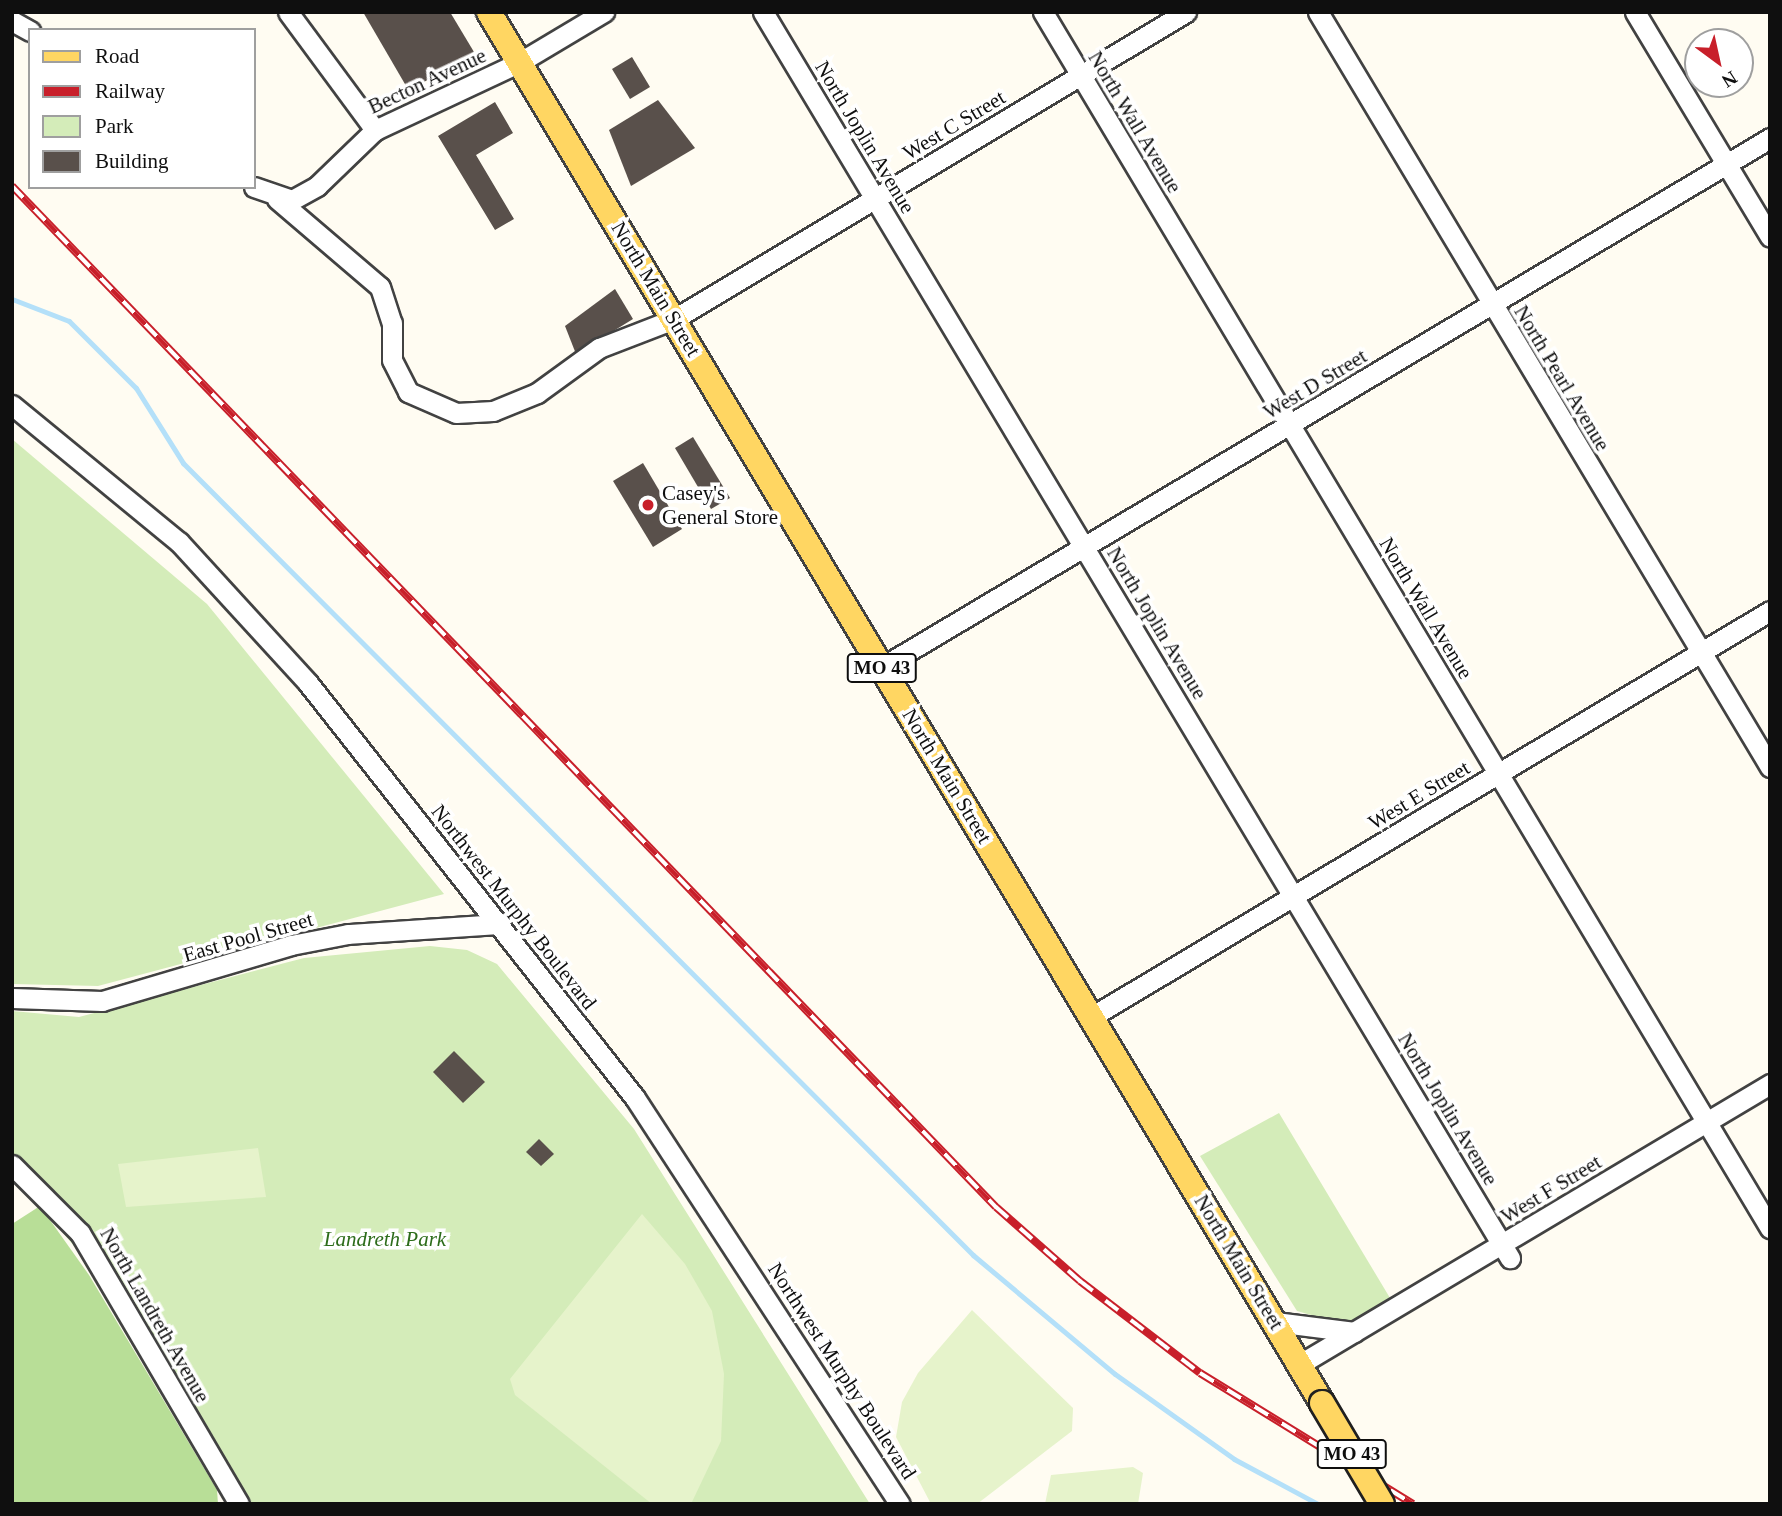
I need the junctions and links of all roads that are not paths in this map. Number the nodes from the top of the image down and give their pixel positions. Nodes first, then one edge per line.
1 (288, 12) edge
2 (489, 12) edge
3 (604, 12) edge
4 (763, 12) edge
5 (1043, 12) edge
6 (1186, 12) edge
7 (1318, 12) edge
8 (1635, 12) edge
9 (12, 20) edge
10 (28, 30) edge
11 (520, 62) junction
12 (1080, 75) junction
13 (375, 130) junction
14 (1770, 138) edge
15 (1727, 164) junction
16 (256, 188) edge
17 (875, 198) junction
18 (276, 199) junction
19 (1770, 237) edge
20 (1490, 303) junction
21 (674, 319) junction
22 (12, 405) edge
23 (1290, 426) junction
24 (1084, 548) junction
25 (1770, 611) edge
26 (1701, 652) junction
27 (882, 667) junction
28 (1770, 767) edge
29 (1498, 774) junction
30 (1294, 895) junction
31 (498, 924) junction
32 (12, 998) edge
33 (1091, 1017) junction
34 (1770, 1084) edge
35 (1706, 1122) junction
36 (12, 1166) edge
37 (1770, 1228) edge
38 (1506, 1251) junction
39 (1275, 1322) junction
40 (1356, 1332) junction
41 (1300, 1364) junction
42 (239, 1504) edge
43 (900, 1504) edge
44 (1382, 1504) edge

1 - 13 street
2 - 11 main road, North Main Street / MO 43
3 - 11 street, Becton Avenue
4 - 17 street, North Joplin Avenue
5 - 12 street, North Wall Avenue
6 - 12 street, West C Street
7 - 20 street, North Pearl Avenue
8 - 15 street
9 - 10 street
11 - 13 street, Becton Avenue
11 - 21 main road, North Main Street / MO 43
12 - 17 street, West C Street
12 - 23 street, North Wall Avenue
13 - 18 street, Becton Avenue
14 - 15 street, West D Street
15 - 19 street
15 - 20 street, West D Street
16 - 18 street
17 - 21 street, West C Street
17 - 24 street, North Joplin Avenue
18 - 21 street, West C Street
20 - 23 street, West D Street
20 - 26 street, North Pearl Avenue
21 - 27 main road, North Main Street / MO 43
22 - 31 street, Northwest Murphy Boulevard
23 - 24 street, West D Street
23 - 29 street, North Wall Avenue
24 - 27 street, West D Street
24 - 30 street, North Joplin Avenue
25 - 26 street, West E Street
26 - 28 street, North Pearl Avenue
26 - 29 street, West E Street
27 - 33 main road, North Main Street / MO 43
29 - 30 street, West E Street
29 - 35 street, North Wall Avenue
30 - 33 street, West E Street
30 - 38 street, North Joplin Avenue
31 - 32 street, East Pool Street
31 - 43 street, Northwest Murphy Boulevard
33 - 39 main road, North Main Street / MO 43
34 - 35 street, West F Street
35 - 37 street, North Wall Avenue
35 - 38 street, West F Street
36 - 42 street, North Landreth Avenue
38 - 40 street, West F Street
39 - 40 street
39 - 41 main road, North Main Street / MO 43
40 - 41 street, West F Street
41 - 44 main road, North Main Street / MO 43, bridge

